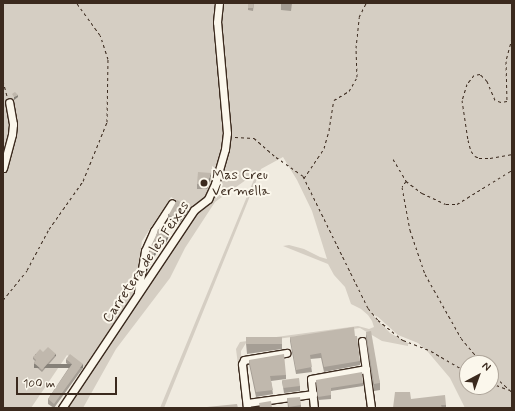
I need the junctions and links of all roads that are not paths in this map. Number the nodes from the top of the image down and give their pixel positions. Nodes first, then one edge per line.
1 (219, 3) edge
2 (9, 102) dead end
3 (3, 168) edge
4 (172, 203) dead end
5 (139, 295) junction
6 (362, 341) dead end
7 (286, 353) dead end
8 (366, 369) junction
9 (313, 394) junction
10 (247, 406) edge
11 (62, 408) edge
12 (314, 408) edge
13 (371, 408) edge

1 - 5 street, Carretera de les Feixes
2 - 3 street
4 - 5 street
5 - 11 street, Carretera de les Feixes
6 - 8 street
7 - 10 street
8 - 9 street
8 - 13 street
9 - 10 street
9 - 12 street

